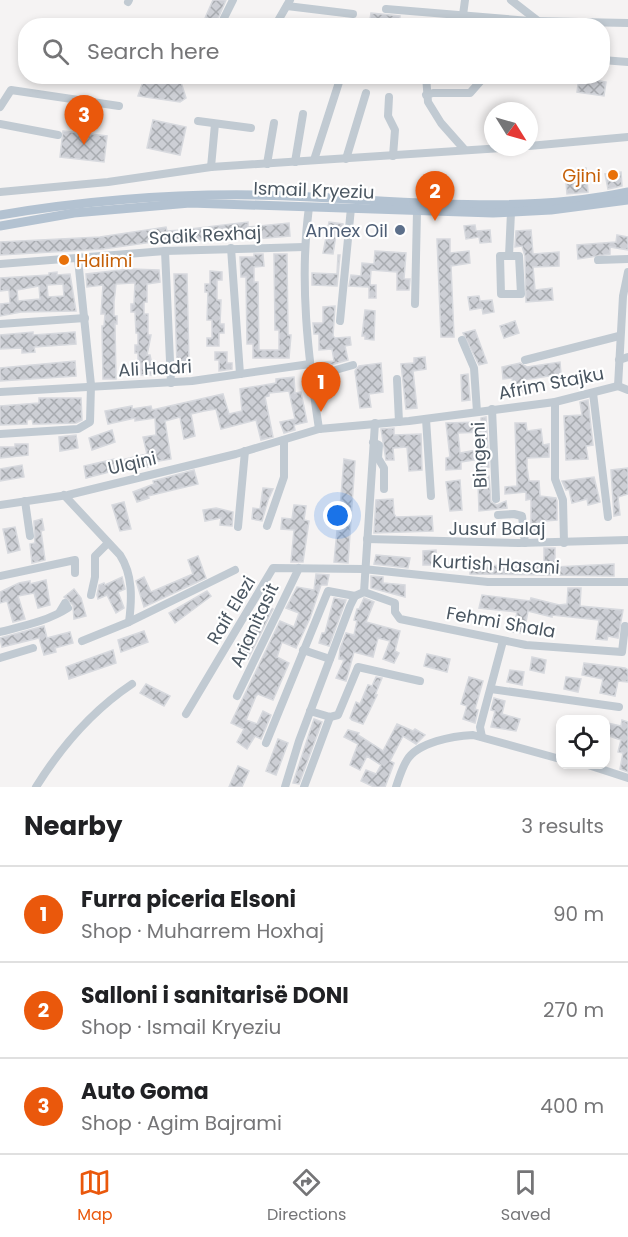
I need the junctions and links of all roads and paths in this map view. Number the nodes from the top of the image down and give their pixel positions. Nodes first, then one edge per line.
1 (233, 0) edge
2 (465, 0) edge
3 (511, 0) edge
4 (288, 3) edge
5 (386, 9) dead end
6 (352, 14) dead end
7 (463, 15) junction
8 (224, 18) edge
9 (279, 18) edge
10 (500, 18) edge
11 (534, 18) edge
12 (610, 23) edge
13 (628, 23) edge
14 (610, 61) edge
15 (628, 62) edge
16 (338, 84) edge
17 (426, 84) edge
18 (478, 84) edge
19 (366, 93) dead end
20 (426, 95) junction
21 (389, 97) dead end
22 (119, 106) dead end
23 (0, 107) edge
24 (303, 114) dead end
25 (198, 121) dead end
26 (274, 123) dead end
27 (0, 124) edge
28 (215, 124) junction
29 (251, 128) dead end
30 (58, 135) dead end
31 (628, 137) edge
32 (538, 145) edge
33 (484, 148) edge
34 (464, 149) junction
35 (393, 156) junction
36 (346, 159) junction
37 (314, 160) junction
38 (295, 162) junction
39 (267, 164) junction
40 (212, 167) junction
41 (0, 192) edge
42 (628, 192) edge
43 (628, 200) edge
44 (309, 207) junction
45 (351, 208) junction
46 (417, 211) junction
47 (511, 212) junction
48 (0, 215) edge
49 (0, 226) edge
50 (304, 247) junction
51 (231, 248) junction
52 (165, 252) junction
53 (509, 256) junction
54 (78, 259) junction
55 (598, 260) dead end
56 (628, 260) edge
57 (0, 264) edge
58 (628, 272) edge
59 (625, 295) edge
60 (415, 304) dead end
61 (85, 318) junction
62 (340, 321) dead end
63 (0, 324) edge
64 (619, 336) junction
65 (462, 340) dead end
66 (628, 357) edge
67 (525, 360) dead end
68 (619, 360) junction
69 (310, 364) junction
70 (353, 365) dead end
71 (240, 374) junction
72 (311, 377) junction
73 (397, 379) dead end
74 (171, 383) junction
75 (91, 385) junction
76 (618, 386) junction
77 (628, 390) edge
78 (0, 392) edge
79 (593, 393) junction
80 (555, 402) junction
81 (492, 409) junction
82 (477, 412) junction
83 (426, 419) junction
84 (399, 422) junction
85 (375, 423) junction
86 (319, 429) junction
87 (0, 434) edge
88 (284, 440) junction
89 (373, 442) junction
90 (246, 451) junction
91 (384, 489) dead end
92 (64, 495) junction
93 (431, 496) dead end
94 (496, 499) dead end
95 (26, 501) junction
96 (0, 505) edge
97 (498, 515) dead end
98 (608, 517) dead end
99 (267, 526) dead end
100 (238, 527) dead end
101 (30, 536) dead end
102 (367, 539) junction
103 (628, 540) edge
104 (108, 543) junction
105 (525, 543) junction
106 (564, 543) junction
107 (299, 568) junction
108 (363, 569) junction
109 (235, 570) dead end
110 (75, 573) dead end
111 (0, 576) edge
112 (628, 582) edge
113 (364, 592) junction
114 (91, 595) dead end
115 (355, 596) junction
116 (57, 613) dead end
117 (129, 622) junction
118 (625, 626) dead end
119 (0, 632) edge
120 (82, 641) dead end
121 (502, 641) junction
122 (33, 648) dead end
123 (303, 650) junction
124 (0, 658) edge
125 (330, 659) junction
126 (420, 681) dead end
127 (132, 684) dead end
128 (491, 690) junction
129 (237, 696) dead end
130 (619, 707) dead end
131 (310, 711) junction
132 (186, 714) dead end
133 (330, 717) junction
134 (482, 737) junction
135 (266, 742) dead end
136 (556, 758) edge
137 (598, 769) edge
138 (628, 778) edge
139 (36, 787) edge
140 (285, 787) edge
141 (304, 787) edge
142 (396, 787) edge

1 - 8 street
2 - 7 street
3 - 11 street
4 - 6 street
4 - 9 street
5 - 7 street
7 - 10 street
12 - 13 street
14 - 15 street
16 - 37 street
17 - 20 street
18 - 20 street
19 - 36 street
20 - 34 street
21 - 35 street
22 - 23 street
24 - 38 street
25 - 28 street
26 - 39 street
27 - 30 street
28 - 29 street
28 - 40 street
31 - 32 street
33 - 34 street
34 - 35 street
35 - 36 street
36 - 37 street
37 - 38 street
38 - 39 street
39 - 40 street
40 - 41 street
42 - 48 main road, Ismail Kryeziu
43 - 47 main road, Ismail Kryeziu
44 - 45 main road, Ismail Kryeziu
44 - 49 main road, Ismail Kryeziu
44 - 50 street
45 - 46 main road, Ismail Kryeziu
45 - 62 street
46 - 47 main road, Ismail Kryeziu
46 - 60 street
47 - 53 street
50 - 51 street, Sadik Rexhaj
50 - 69 street
51 - 52 street, Sadik Rexhaj
51 - 71 street
52 - 54 street, Sadik Rexhaj
52 - 74 street
53 - 53 street
54 - 57 street, Sadik Rexhaj
54 - 61 street
55 - 56 street
58 - 59 street, Afrim Stajku
59 - 64 street, Afrim Stajku
61 - 63 street
61 - 75 street
64 - 67 street, Afrim Stajku
64 - 68 street, Afrim Stajku
65 - 82 street, Afrim Stajku
66 - 68 street
68 - 76 street, Afrim Stajku
69 - 71 street, Ali Hadri
69 - 72 street
70 - 72 street
71 - 74 street, Ali Hadri
72 - 86 street
73 - 84 street
74 - 75 street, Ali Hadri
75 - 78 street, Ali Hadri
75 - 87 street
76 - 77 street
76 - 79 street, Afrim Stajku
79 - 80 street, Afrim Stajku
79 - 98 street
80 - 81 street, Afrim Stajku
80 - 106 street
81 - 82 street, Afrim Stajku
81 - 94 street, Bingeni
82 - 83 street, Afrim Stajku
83 - 84 street, Afrim Stajku
83 - 93 street
84 - 85 street, Afrim Stajku
85 - 86 street, Afrim Stajku
85 - 89 street
86 - 88 street, Ulqini
88 - 90 street, Ulqini
88 - 99 street
89 - 91 street
89 - 102 street
90 - 92 street, Ulqini
90 - 100 street
92 - 95 street, Ulqini
92 - 104 street
95 - 96 street, Ulqini
95 - 101 street
97 - 105 street
102 - 105 street, Jusuf Balaj
102 - 108 street
103 - 106 street, Jusuf Balaj
104 - 114 street
104 - 117 street
105 - 106 street, Jusuf Balaj
107 - 108 street, Raif Elezi
107 - 129 street, Arianitasit
107 - 132 street, Raif Elezi
108 - 112 street, Kurtish Hasani
108 - 113 street
109 - 117 street
110 - 111 street
113 - 115 street
113 - 121 street, Fehmi Shala
115 - 123 street
115 - 125 street
116 - 119 street
117 - 120 street
118 - 121 street, Fehmi Shala
121 - 128 street
122 - 124 street
123 - 125 street
123 - 135 street
125 - 131 street
126 - 133 street
127 - 139 street
128 - 130 street
128 - 134 street
131 - 133 street
131 - 140 street
133 - 141 street
134 - 136 street
134 - 142 street
137 - 138 street

